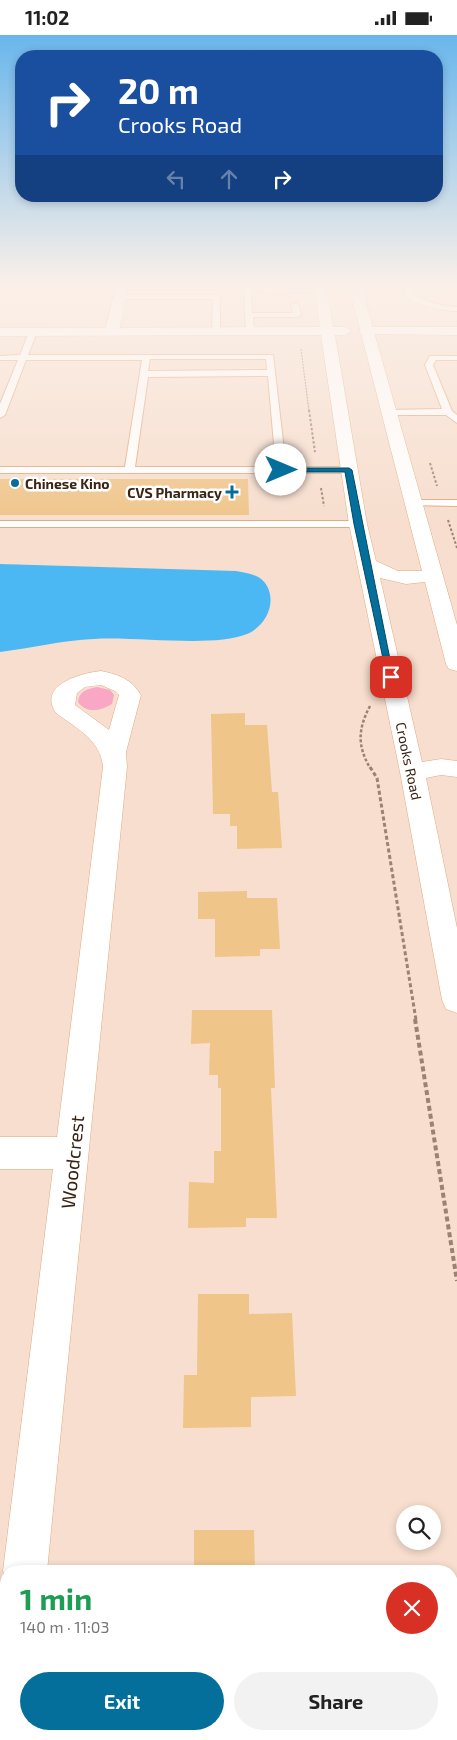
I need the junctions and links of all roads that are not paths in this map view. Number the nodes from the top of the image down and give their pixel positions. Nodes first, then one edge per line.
1 (19, 366) edge
2 (145, 366) edge
3 (271, 366) edge
4 (334, 366) edge
5 (375, 366) edge
6 (429, 366) edge
7 (271, 373) junction
8 (144, 374) junction
9 (448, 412) junction
10 (388, 413) junction
11 (0, 415) edge
12 (457, 420) edge
13 (0, 470) edge
14 (130, 470) junction
15 (281, 470) junction
16 (349, 470) junction
17 (413, 503) junction
18 (457, 503) edge
19 (0, 524) edge
20 (358, 524) junction
21 (366, 563) junction
22 (432, 575) junction
23 (452, 630) edge
24 (457, 664) edge
25 (114, 752) dead end
26 (457, 769) edge
27 (412, 772) junction
28 (457, 1001) edge
29 (0, 1153) edge
30 (73, 1153) junction
31 (26, 1565) edge

1 - 11 lane
2 - 8 lane
3 - 7 lane
4 - 16 main road, Crooks Road
5 - 10 main road
6 - 9 lane
7 - 8 lane
7 - 15 lane
8 - 14 lane
9 - 10 lane
9 - 12 lane
10 - 17 main road
13 - 14 lane
14 - 15 lane
15 - 16 lane
16 - 20 main road, Crooks Road
17 - 18 lane
17 - 22 main road
19 - 20 lane
20 - 21 main road, Crooks Road
21 - 22 main road
21 - 27 main road, Crooks Road
22 - 23 main road
23 - 24 main road
25 - 30 main road, Woodcrest
26 - 27 main road
27 - 28 main road, Crooks Road
29 - 30 main road
30 - 31 main road, Woodcrest

